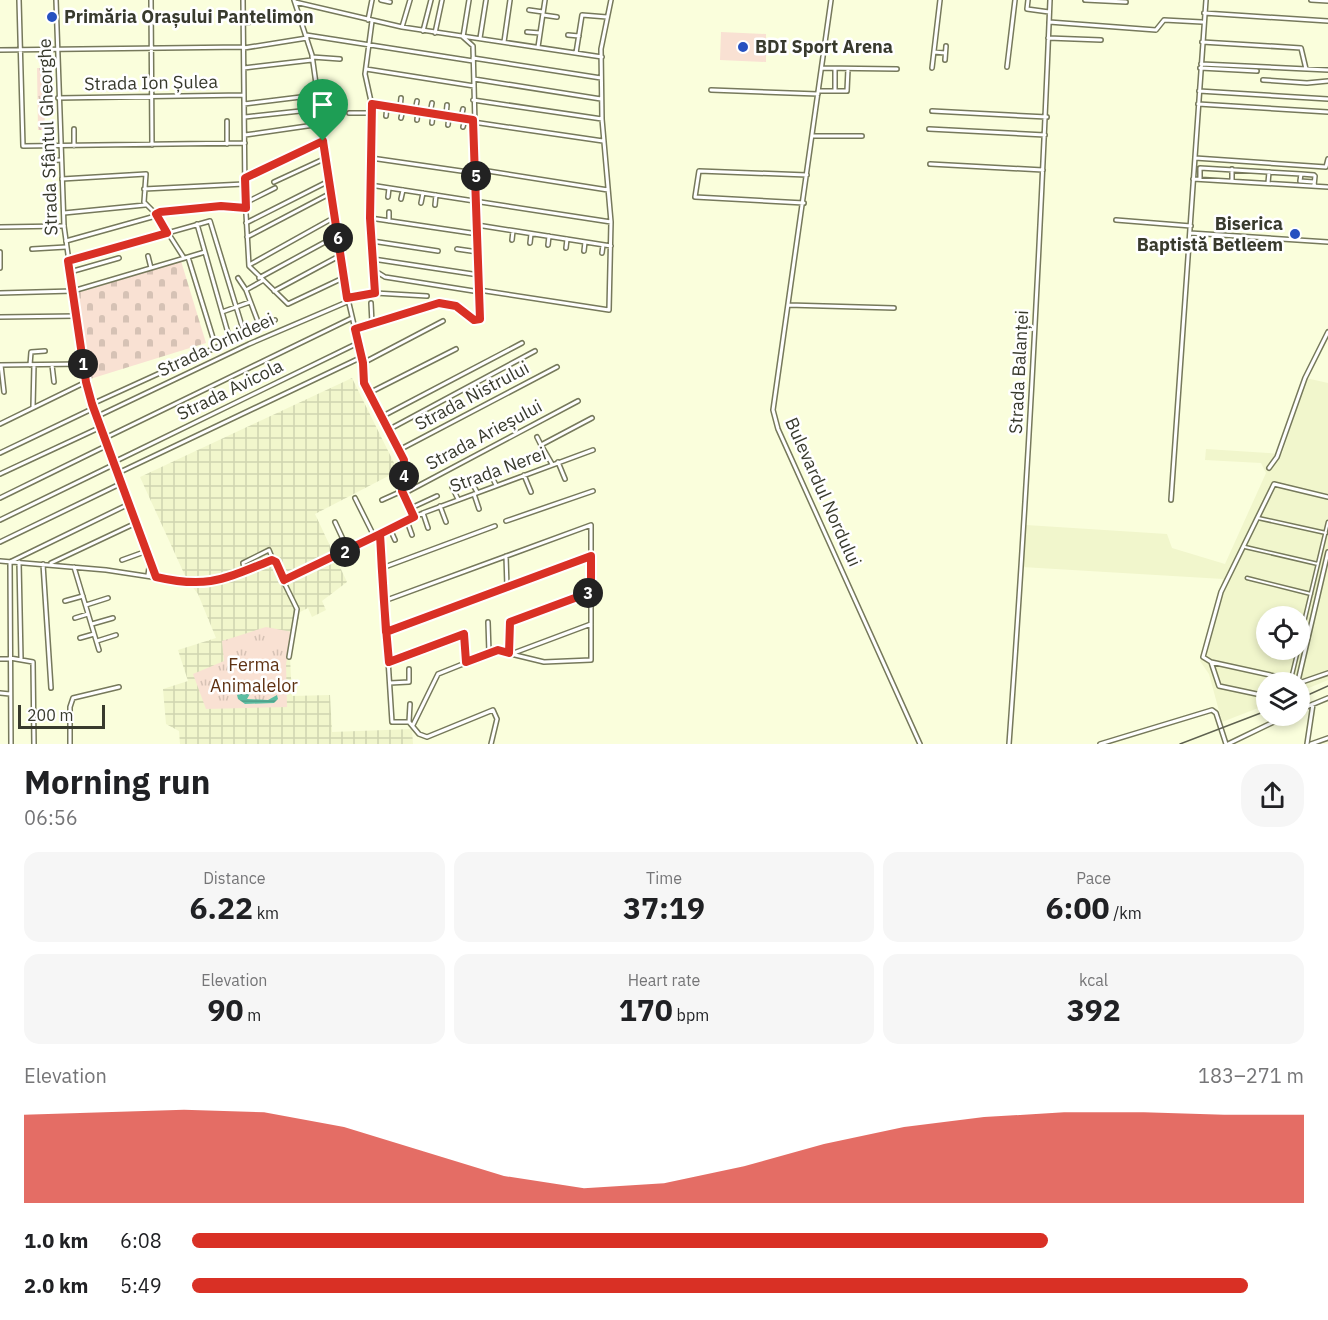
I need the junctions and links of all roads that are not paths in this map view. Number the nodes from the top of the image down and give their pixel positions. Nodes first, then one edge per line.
1 (19, 0) edge
2 (56, 0) edge
3 (151, 0) edge
4 (243, 0) edge
5 (372, 0) edge
6 (381, 0) edge
7 (410, 0) edge
8 (430, 0) edge
9 (442, 0) edge
10 (469, 0) edge
11 (486, 0) edge
12 (510, 0) edge
13 (545, 0) edge
14 (611, 0) edge
15 (831, 0) edge
16 (940, 0) edge
17 (1015, 0) edge
18 (1028, 0) edge
19 (1050, 0) edge
20 (1085, 0) edge
21 (1206, 0) edge
22 (1311, 0) edge
23 (295, 1) edge
24 (1328, 1) edge
25 (390, 2) dead end
26 (1126, 2) dead end
27 (529, 10) dead end
28 (1049, 12) junction
29 (543, 14) junction
30 (1204, 14) junction
31 (299, 15) junction
32 (556, 17) dead end
33 (607, 17) junction
34 (370, 20) junction
35 (1328, 21) edge
36 (1049, 22) junction
37 (1203, 22) junction
38 (244, 23) junction
39 (402, 27) junction
40 (423, 31) junction
41 (528, 32) dead end
42 (435, 33) junction
43 (540, 33) junction
44 (568, 35) dead end
45 (579, 36) junction
46 (307, 37) junction
47 (463, 37) junction
48 (480, 38) junction
49 (1048, 38) junction
50 (1101, 40) dead end
51 (504, 42) junction
52 (1202, 42) junction
53 (367, 44) junction
54 (473, 46) junction
55 (946, 46) dead end
56 (538, 47) junction
57 (21, 48) junction
58 (57, 48) junction
59 (152, 48) junction
60 (244, 48) junction
61 (0, 50) edge
62 (934, 52) junction
63 (576, 53) junction
64 (945, 53) junction
65 (602, 57) junction
66 (312, 59) junction
67 (340, 59) dead end
68 (473, 59) junction
69 (945, 60) dead end
70 (1200, 66) junction
71 (1007, 67) dead end
72 (244, 68) junction
73 (822, 68) junction
74 (932, 68) dead end
75 (365, 69) junction
76 (848, 69) dead end
77 (897, 69) dead end
78 (1306, 69) junction
79 (1328, 70) edge
80 (1257, 71) dead end
81 (830, 74) dead end
82 (601, 78) junction
83 (474, 79) junction
84 (1263, 80) dead end
85 (1328, 81) edge
86 (474, 86) junction
87 (711, 90) dead end
88 (835, 91) junction
89 (1199, 91) junction
90 (818, 92) junction
91 (244, 95) junction
92 (318, 95) junction
93 (152, 96) junction
94 (58, 98) junction
95 (401, 99) dead end
96 (602, 99) junction
97 (1328, 99) edge
98 (417, 100) dead end
99 (473, 100) junction
100 (432, 103) dead end
101 (244, 104) junction
102 (372, 104) junction
103 (1198, 104) junction
104 (447, 105) dead end
105 (387, 106) junction
106 (319, 109) junction
107 (401, 109) junction
108 (463, 109) dead end
109 (417, 111) junction
110 (932, 111) dead end
111 (1328, 112) edge
112 (349, 113) dead end
113 (372, 113) junction
114 (432, 113) junction
115 (386, 116) dead end
116 (447, 116) junction
117 (244, 117) junction
118 (1047, 117) junction
119 (401, 118) dead end
120 (463, 118) junction
121 (602, 119) junction
122 (227, 120) dead end
123 (417, 120) dead end
124 (473, 121) junction
125 (432, 123) dead end
126 (321, 124) junction
127 (448, 125) dead end
128 (463, 127) dead end
129 (74, 129) dead end
130 (929, 129) dead end
131 (244, 135) junction
132 (1045, 135) junction
133 (813, 136) junction
134 (862, 136) dead end
135 (323, 141) junction
136 (603, 141) junction
137 (244, 143) junction
138 (227, 144) junction
139 (152, 145) junction
140 (60, 146) junction
141 (74, 146) junction
142 (326, 158) junction
143 (371, 158) junction
144 (1194, 158) junction
145 (1328, 159) edge
146 (61, 160) junction
147 (44, 161) dead end
148 (930, 164) dead end
149 (1043, 170) junction
150 (1232, 170) junction
151 (475, 171) junction
152 (1269, 172) junction
153 (1300, 174) junction
154 (807, 175) junction
155 (245, 178) junction
156 (62, 179) junction
157 (1193, 179) junction
158 (1200, 180) junction
159 (329, 181) junction
160 (274, 182) dead end
161 (1232, 182) junction
162 (1268, 183) junction
163 (245, 184) junction
164 (1314, 184) junction
165 (370, 185) junction
166 (1328, 187) edge
167 (275, 188) dead end
168 (389, 188) junction
169 (144, 189) junction
170 (403, 190) junction
171 (608, 190) junction
172 (331, 193) junction
173 (423, 193) junction
174 (436, 195) junction
175 (388, 197) dead end
176 (401, 200) dead end
177 (421, 202) dead end
178 (477, 202) junction
179 (804, 203) junction
180 (146, 204) junction
181 (435, 205) dead end
182 (246, 206) junction
183 (389, 212) dead end
184 (64, 213) junction
185 (156, 214) junction
186 (335, 217) junction
187 (370, 218) junction
188 (1116, 220) dead end
189 (389, 221) junction
190 (611, 222) junction
191 (246, 223) junction
192 (197, 224) junction
193 (477, 225) junction
194 (64, 226) junction
195 (1191, 226) junction
196 (0, 227) edge
197 (513, 231) junction
198 (167, 233) junction
199 (1190, 233) junction
200 (478, 234) junction
201 (531, 234) junction
202 (338, 235) junction
203 (549, 236) junction
204 (247, 237) junction
205 (567, 239) junction
206 (512, 240) dead end
207 (66, 241) junction
208 (372, 241) junction
209 (585, 242) junction
210 (1328, 242) edge
211 (530, 243) dead end
212 (603, 244) junction
213 (548, 245) dead end
214 (611, 246) junction
215 (66, 247) junction
216 (566, 248) dead end
217 (32, 249) dead end
218 (457, 249) dead end
219 (438, 251) dead end
220 (584, 251) dead end
221 (0, 252) edge
222 (205, 252) junction
223 (478, 252) junction
224 (602, 254) dead end
225 (341, 255) junction
226 (148, 256) dead end
227 (119, 258) dead end
228 (186, 258) junction
229 (373, 259) junction
230 (68, 261) junction
231 (249, 265) junction
232 (0, 268) edge
233 (151, 268) junction
234 (372, 269) junction
235 (70, 272) junction
236 (479, 275) junction
237 (238, 278) dead end
238 (344, 278) junction
239 (261, 279) junction
240 (246, 290) junction
241 (73, 291) junction
242 (274, 291) junction
243 (479, 291) junction
244 (0, 293) edge
245 (375, 293) junction
246 (427, 296) dead end
247 (347, 300) junction
248 (250, 302) junction
249 (372, 303) dead end
250 (787, 305) junction
251 (236, 307) junction
252 (894, 308) dead end
253 (222, 312) junction
254 (76, 316) junction
255 (0, 317) edge
256 (352, 318) junction
257 (275, 320) dead end
258 (443, 321) dead end
259 (372, 323) junction
260 (242, 326) dead end
261 (355, 329) junction
262 (252, 331) dead end
263 (1328, 332) edge
264 (228, 333) dead end
265 (213, 338) dead end
266 (522, 343) dead end
267 (358, 344) junction
268 (456, 349) dead end
269 (45, 351) dead end
270 (207, 351) junction
271 (535, 351) dead end
272 (362, 357) junction
273 (212, 361) junction
274 (363, 363) junction
275 (83, 364) junction
276 (0, 365) edge
277 (32, 365) junction
278 (52, 365) junction
279 (557, 367) dead end
280 (54, 382) dead end
281 (86, 382) junction
282 (4, 392) dead end
283 (369, 393) junction
284 (578, 401) dead end
285 (93, 406) junction
286 (33, 407) junction
287 (97, 417) junction
288 (381, 417) junction
289 (592, 418) dead end
290 (0, 424) edge
291 (101, 427) junction
292 (388, 430) junction
293 (537, 437) dead end
294 (105, 438) junction
295 (542, 445) junction
296 (108, 446) junction
297 (399, 450) junction
298 (593, 450) dead end
299 (0, 453) edge
300 (558, 462) junction
301 (114, 463) junction
302 (552, 464) junction
303 (1269, 468) dead end
304 (488, 469) dead end
305 (118, 473) junction
306 (0, 474) edge
307 (524, 474) junction
308 (470, 479) dead end
309 (565, 479) dead end
310 (122, 483) junction
311 (496, 485) junction
312 (452, 487) dead end
313 (592, 491) dead end
314 (402, 492) junction
315 (531, 492) dead end
316 (475, 493) junction
317 (436, 496) dead end
318 (1328, 497) edge
319 (0, 498) edge
320 (355, 498) dead end
321 (458, 499) junction
322 (1171, 500) dead end
323 (382, 501) dead end
324 (129, 504) junction
325 (440, 506) junction
326 (410, 508) junction
327 (479, 510) dead end
328 (423, 513) junction
329 (414, 517) junction
330 (1258, 518) junction
331 (0, 520) edge
332 (407, 521) junction
333 (506, 521) dead end
334 (335, 522) dead end
335 (446, 522) dead end
336 (1328, 522) edge
337 (136, 523) junction
338 (495, 525) dead end
339 (429, 528) dead end
340 (390, 529) junction
341 (1326, 533) junction
342 (380, 534) junction
343 (412, 535) dead end
344 (375, 537) junction
345 (395, 540) dead end
346 (0, 542) edge
347 (1245, 547) junction
348 (347, 551) junction
349 (147, 552) junction
350 (1328, 552) edge
351 (506, 556) junction
352 (591, 556) junction
353 (122, 560) dead end
354 (273, 560) junction
355 (0, 561) edge
356 (150, 561) junction
357 (352, 561) dead end
358 (10, 562) junction
359 (19, 562) junction
360 (43, 564) junction
361 (50, 564) junction
362 (1318, 564) junction
363 (74, 567) junction
364 (382, 568) junction
365 (246, 572) junction
366 (148, 575) junction
367 (156, 577) junction
368 (1247, 578) dead end
369 (284, 580) junction
370 (507, 587) junction
371 (591, 592) junction
372 (1311, 594) junction
373 (83, 596) junction
374 (108, 598) dead end
375 (65, 601) dead end
376 (384, 601) junction
377 (86, 605) junction
378 (1308, 606) edge
379 (88, 614) junction
380 (75, 618) dead end
381 (113, 618) dead end
382 (488, 622) dead end
383 (91, 624) junction
384 (591, 624) junction
385 (471, 630) dead end
386 (386, 632) junction
387 (94, 634) junction
388 (464, 634) junction
389 (116, 635) dead end
390 (80, 638) dead end
391 (97, 641) junction
392 (99, 650) dead end
393 (489, 653) junction
394 (510, 653) junction
395 (289, 657) dead end
396 (0, 659) edge
397 (10, 659) junction
398 (21, 659) junction
399 (389, 662) junction
400 (466, 662) junction
401 (1211, 662) junction
402 (409, 669) dead end
403 (1256, 672) edge
404 (1302, 672) edge
405 (1328, 673) edge
406 (1310, 679) edge
407 (390, 683) junction
408 (119, 687) dead end
409 (51, 688) dead end
410 (0, 693) edge
411 (10, 694) junction
412 (1256, 694) edge
413 (1328, 698) edge
414 (410, 704) dead end
415 (1313, 705) junction
416 (1310, 706) edge
417 (411, 724) junction
418 (1265, 726) edge
419 (1328, 738) edge
420 (11, 744) edge
421 (34, 744) edge
422 (70, 744) edge
423 (491, 744) edge
424 (920, 744) edge
425 (1009, 744) edge
426 (1100, 744) edge
427 (1227, 744) edge
428 (1309, 744) edge

1 - 57 street
2 - 58 street, Strada Sfântul Gheorghe
3 - 59 street
4 - 38 street
5 - 34 street
6 - 25 street
7 - 39 street
8 - 40 street
9 - 42 street
10 - 47 street
11 - 48 street
12 - 51 street
13 - 29 street
14 - 33 street
15 - 73 street, Bulevardul Nordului
16 - 62 street
17 - 71 street
18 - 28 street
19 - 28 street, Strada Balanței
20 - 26 street
21 - 30 street
22 - 24 street
23 - 31 street
23 - 34 street
27 - 29 street
28 - 36 street, Strada Balanței
29 - 32 street
29 - 43 street
30 - 35 street
30 - 37 street
31 - 38 street
31 - 46 street
33 - 45 street
33 - 65 street
34 - 39 street
34 - 53 street
36 - 37 street
36 - 49 street, Strada Balanței
37 - 52 street
38 - 60 street
39 - 40 street
40 - 42 street
41 - 43 street
42 - 47 street
43 - 56 street
44 - 45 street
45 - 63 street
46 - 53 street
46 - 60 street
46 - 66 street
47 - 48 street
47 - 54 street
48 - 51 street
48 - 54 street
49 - 50 street
49 - 118 street, Strada Balanței
51 - 56 street
52 - 70 street
52 - 78 street
53 - 68 street
53 - 75 street
54 - 68 street
55 - 64 street
56 - 63 street
57 - 58 street
57 - 61 street
57 - 140 street
58 - 59 street
58 - 94 street, Strada Sfântul Gheorghe
59 - 60 street
59 - 93 street
60 - 72 street
62 - 64 street
62 - 74 street
63 - 65 street
64 - 69 street
65 - 82 street
66 - 67 street
66 - 72 street
66 - 92 street
68 - 82 street
68 - 83 street
70 - 78 street
70 - 80 street
70 - 89 street
72 - 91 street
73 - 77 street
73 - 90 street, Bulevardul Nordului
75 - 86 street
75 - 102 street
76 - 88 street
78 - 79 street
81 - 88 street
82 - 96 street
83 - 86 street
83 - 96 street
84 - 85 street
86 - 99 street
87 - 90 street
88 - 90 street
89 - 97 street
89 - 103 street
90 - 133 street, Bulevardul Nordului
91 - 93 street, Strada Ion Șulea
91 - 101 street
92 - 101 street
92 - 106 street
93 - 94 street, Strada Ion Șulea
93 - 139 street
94 - 140 street, Strada Sfântul Gheorghe
95 - 107 street
96 - 121 street
98 - 109 street
99 - 121 street
99 - 124 street
100 - 114 street
101 - 117 street
102 - 105 street
102 - 113 street
103 - 111 street
103 - 144 street
104 - 116 street
105 - 107 street
105 - 115 street
106 - 117 street
106 - 126 street
107 - 109 street
107 - 119 street
108 - 120 street
109 - 114 street
109 - 123 street
110 - 118 street
112 - 113 street
113 - 143 street
114 - 116 street
114 - 125 street
116 - 120 street
116 - 127 street
117 - 131 street
118 - 132 street, Strada Balanței
120 - 124 street
120 - 128 street
121 - 136 street
122 - 138 street
124 - 136 street
124 - 151 street
126 - 131 street
126 - 135 street
129 - 141 street
130 - 132 street
131 - 137 street
132 - 149 street, Strada Balanței
133 - 134 street
133 - 154 street, Bulevardul Nordului
135 - 142 street
135 - 155 street
136 - 171 street
137 - 138 street
137 - 155 street
138 - 139 street
139 - 141 street
140 - 141 street
140 - 146 street, Strada Sfântul Gheorghe
142 - 159 street
142 - 160 street
143 - 151 street
143 - 165 street
144 - 145 street
144 - 157 street
146 - 147 street
146 - 156 street, Strada Sfântul Gheorghe
148 - 149 street
149 - 425 street, Strada Balanței
150 - 152 street
150 - 158 street
150 - 161 street
151 - 171 street
151 - 178 street
152 - 153 street
152 - 162 street
153 - 164 street
153 - 164 street
154 - 179 street, Bulevardul Nordului
154 - 179 street
155 - 163 street
156 - 169 street
156 - 184 street, Strada Sfântul Gheorghe
157 - 158 street
157 - 195 street
158 - 161 street
159 - 172 street
159 - 191 street
161 - 162 street
162 - 164 street
163 - 169 street
163 - 182 street
164 - 166 street
165 - 168 street
165 - 187 street
167 - 182 street
168 - 170 street
168 - 175 street
169 - 180 street
170 - 173 street
170 - 176 street
171 - 190 street
172 - 186 street
172 - 204 street
173 - 174 street
173 - 177 street
174 - 178 street
174 - 181 street
178 - 190 street
178 - 193 street
179 - 250 street, Bulevardul Nordului
180 - 184 street
180 - 185 street
182 - 185 street
182 - 191 street
183 - 189 street
184 - 194 street, Strada Sfântul Gheorghe
185 - 198 street
185 - 207 street
186 - 202 street
186 - 231 street
187 - 189 street
187 - 208 street
188 - 195 street
189 - 200 street
190 - 214 street
191 - 204 street
192 - 198 street
192 - 222 street
192 - 251 street
193 - 197 street
193 - 200 street
194 - 196 street
194 - 207 street, Strada Sfântul Gheorghe
195 - 199 street
197 - 201 street
197 - 206 street
198 - 228 street
198 - 230 street
199 - 210 street
199 - 322 street
200 - 223 street
201 - 203 street
201 - 211 street
202 - 225 street
202 - 239 street
203 - 205 street
203 - 213 street
204 - 231 street
205 - 209 street
205 - 216 street
207 - 215 street, Strada Sfântul Gheorghe
208 - 219 street
208 - 229 street
209 - 212 street
209 - 220 street
212 - 214 street
212 - 224 street
214 - 243 street
215 - 217 street
215 - 230 street, Strada Sfântul Gheorghe
218 - 223 street
221 - 232 street
222 - 228 street
222 - 253 street
223 - 236 street
225 - 238 street
225 - 242 street
226 - 233 street
227 - 235 street
228 - 233 street
228 - 265 street
229 - 234 street
229 - 236 street
230 - 235 street, Strada Sfântul Gheorghe
231 - 239 street
233 - 241 street
234 - 243 street
234 - 245 street
235 - 241 street, Strada Sfântul Gheorghe
236 - 243 street
237 - 240 street
238 - 242 street
238 - 247 street
239 - 240 street
239 - 242 street
240 - 248 street
241 - 244 street
241 - 254 street, Strada Sfântul Gheorghe
243 - 259 street
245 - 246 street, Strada Orhideei
245 - 247 street, Strada Orhideei
247 - 256 street
247 - 273 street, Strada Orhideei
248 - 251 street
248 - 257 street
249 - 259 street
250 - 252 street
250 - 424 street, Bulevardul Nordului
251 - 253 street
251 - 260 street
253 - 264 street
254 - 255 street
254 - 275 street, Strada Sfântul Gheorghe
256 - 261 street
256 - 294 street
258 - 274 street
259 - 261 street
261 - 267 street
262 - 270 street
263 - 303 street
266 - 288 street
267 - 272 street
267 - 301 street, Strada Avicola
268 - 283 street
269 - 277 street
270 - 273 street
270 - 285 street
271 - 292 street
272 - 274 street
272 - 305 street
273 - 287 street, Strada Orhideei
274 - 283 street
275 - 278 street
275 - 281 street, Strada Sfântul Gheorghe
276 - 277 street
276 - 282 street
277 - 278 street
277 - 286 street
278 - 280 street
279 - 297 street, Strada Nistrului
281 - 285 street, Strada Sfântul Gheorghe
281 - 286 street
283 - 288 street
284 - 314 street, Strada Arieșului
285 - 287 street, Strada Sfântul Gheorghe
285 - 299 street
286 - 290 street
287 - 291 street, Strada Sfântul Gheorghe
288 - 292 street
289 - 295 street
291 - 294 street, Strada Sfântul Gheorghe
291 - 306 street
292 - 297 street
293 - 295 street
294 - 296 street, Strada Sfântul Gheorghe
295 - 302 street
296 - 301 street, Strada Sfântul Gheorghe
296 - 319 street
297 - 314 street
298 - 300 street, Strada Nerei
300 - 302 street, Strada Nerei
300 - 309 street
301 - 305 street, Strada Sfântul Gheorghe
301 - 331 street, Strada Avicola
302 - 307 street, Strada Nerei
304 - 311 street
305 - 310 street, Strada Sfântul Gheorghe
307 - 311 street, Strada Nerei
307 - 315 street
308 - 316 street
310 - 324 street, Strada Sfântul Gheorghe
310 - 346 street
311 - 316 street, Strada Nerei
312 - 321 street
313 - 333 street
314 - 323 street, Strada Arieșului
314 - 326 street
316 - 321 street, Strada Nerei
316 - 327 street
317 - 326 street
318 - 330 street
320 - 344 street
321 - 325 street, Strada Nerei
324 - 337 street, Strada Sfântul Gheorghe
324 - 358 street
325 - 328 street, Strada Nerei
325 - 335 street
326 - 329 street
328 - 329 street, Strada Nerei
328 - 339 street
329 - 332 street, Strada Nerei
330 - 341 street
330 - 347 street
332 - 340 street, Strada Nerei
332 - 343 street
334 - 348 street
336 - 341 street
337 - 349 street, Strada Sfântul Gheorghe
337 - 361 street
338 - 364 street
340 - 342 street, Strada Nerei
340 - 345 street
341 - 362 street
342 - 344 street, Strada Nerei
342 - 364 street
344 - 348 street, Strada Nerei
347 - 362 street
347 - 401 street
348 - 357 street
348 - 369 street, Strada Nerei
349 - 353 street
349 - 356 street, Strada Sfântul Gheorghe
350 - 404 street
351 - 352 street
351 - 370 street
351 - 376 street
352 - 370 street
352 - 371 street
354 - 365 street
354 - 365 street
354 - 369 street
355 - 358 street
356 - 366 street
356 - 367 street, Strada Sfântul Gheorghe
358 - 359 street
358 - 397 street
359 - 360 street
359 - 398 street
360 - 361 street
360 - 409 street
361 - 363 street
362 - 372 street
363 - 366 street
363 - 373 street
364 - 376 street
365 - 367 street
366 - 367 street
368 - 372 street
369 - 395 street
370 - 386 street
371 - 384 street
371 - 394 street
372 - 378 street
373 - 375 street
373 - 377 street
374 - 377 street
376 - 386 street
377 - 379 street
379 - 380 street
379 - 383 street
381 - 383 street
382 - 393 street
383 - 387 street
384 - 394 street
384 - 394 street
385 - 388 street
386 - 399 street
387 - 390 street
387 - 391 street
388 - 399 street
388 - 400 street
389 - 391 street
391 - 392 street
393 - 394 street
393 - 400 street
396 - 397 street
397 - 398 street
397 - 411 street
398 - 421 street
399 - 407 street
400 - 417 street
401 - 403 street
401 - 412 street
402 - 407 street
405 - 406 street
407 - 417 street
408 - 422 street
410 - 411 street
411 - 420 street
413 - 415 street
414 - 417 street
415 - 416 street
415 - 428 street
417 - 423 street
418 - 427 street
419 - 428 street
426 - 427 street

